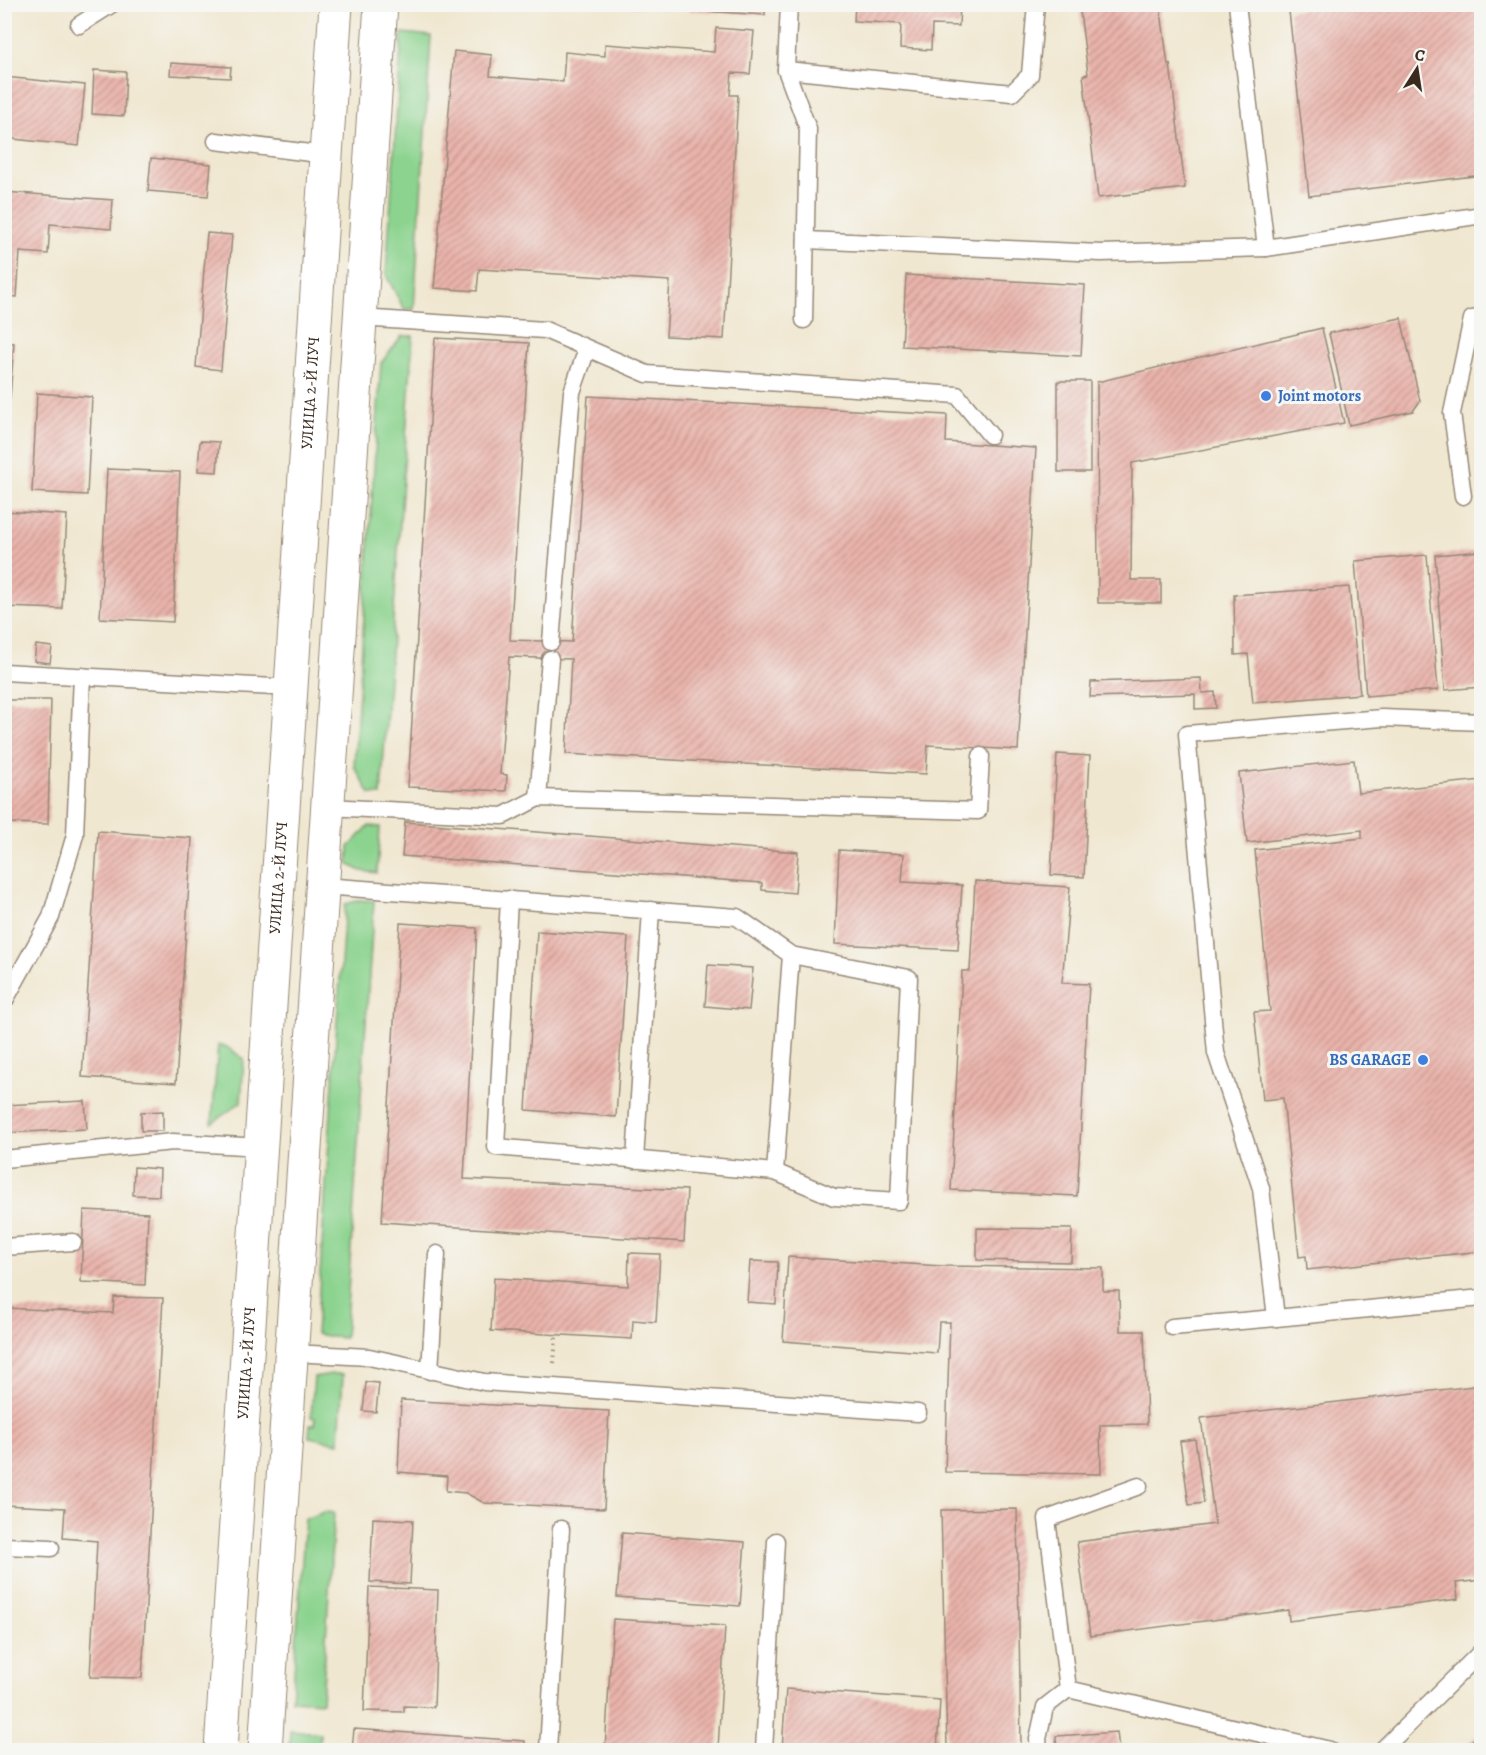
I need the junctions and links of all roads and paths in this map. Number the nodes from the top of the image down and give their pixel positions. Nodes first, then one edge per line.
1 (112, 4) edge
2 (336, 4) edge
3 (381, 4) edge
4 (789, 4) edge
5 (1036, 4) edge
6 (1237, 4) edge
7 (79, 25) dead end
8 (786, 70) junction
9 (216, 141) dead end
10 (326, 155) junction
11 (1482, 214) edge
12 (806, 240) junction
13 (1266, 248) junction
14 (1482, 317) edge
15 (360, 318) junction
16 (804, 320) dead end
17 (587, 349) junction
18 (990, 435) dead end
19 (1464, 496) dead end
20 (551, 642) dead end
21 (550, 659) dead end
22 (4, 672) edge
23 (82, 676) junction
24 (291, 688) junction
25 (1482, 722) edge
26 (981, 756) dead end
27 (538, 798) junction
28 (328, 807) junction
29 (323, 886) junction
30 (509, 899) junction
31 (651, 910) junction
32 (791, 955) junction
33 (4, 1002) edge
34 (261, 1147) junction
35 (4, 1159) edge
36 (635, 1160) junction
37 (775, 1172) junction
38 (73, 1242) dead end
39 (4, 1247) edge
40 (437, 1254) dead end
41 (1482, 1298) edge
42 (1276, 1318) junction
43 (1172, 1327) dead end
44 (292, 1353) junction
45 (429, 1371) junction
46 (918, 1413) dead end
47 (1139, 1486) dead end
48 (561, 1529) dead end
49 (776, 1541) dead end
50 (4, 1546) edge
51 (51, 1548) dead end
52 (1482, 1651) edge
53 (1068, 1689) junction
54 (221, 1750) edge
55 (265, 1750) edge
56 (548, 1750) edge
57 (764, 1750) edge
58 (1039, 1750) edge
59 (1330, 1750) edge
60 (1382, 1750) edge

1 - 7 lane
2 - 10 main road, УЛИЦА 2-Й ЛУЧ
3 - 15 main road
4 - 8 lane
5 - 8 lane
6 - 13 lane
8 - 12 lane
9 - 10 lane
10 - 24 main road, УЛИЦА 2-Й ЛУЧ
11 - 13 lane
12 - 13 lane
12 - 16 lane
14 - 19 lane
15 - 17 lane
15 - 28 main road
17 - 18 lane
17 - 20 lane
21 - 27 lane
22 - 23 lane
23 - 24 lane
23 - 33 lane
24 - 34 main road, УЛИЦА 2-Й ЛУЧ
25 - 42 lane
26 - 27 lane
27 - 28 lane
28 - 29 main road
29 - 30 lane
29 - 44 main road
30 - 31 lane
30 - 36 lane
31 - 32 lane
31 - 36 lane
32 - 37 lane
32 - 37 lane
34 - 35 lane
34 - 54 main road, УЛИЦА 2-Й ЛУЧ
36 - 37 lane
38 - 39 lane
40 - 45 lane
41 - 42 lane
42 - 43 lane
44 - 45 lane
44 - 55 main road
45 - 46 lane
47 - 53 lane
48 - 56 lane
49 - 57 lane
50 - 51 lane
52 - 60 lane
53 - 58 lane
53 - 59 lane

